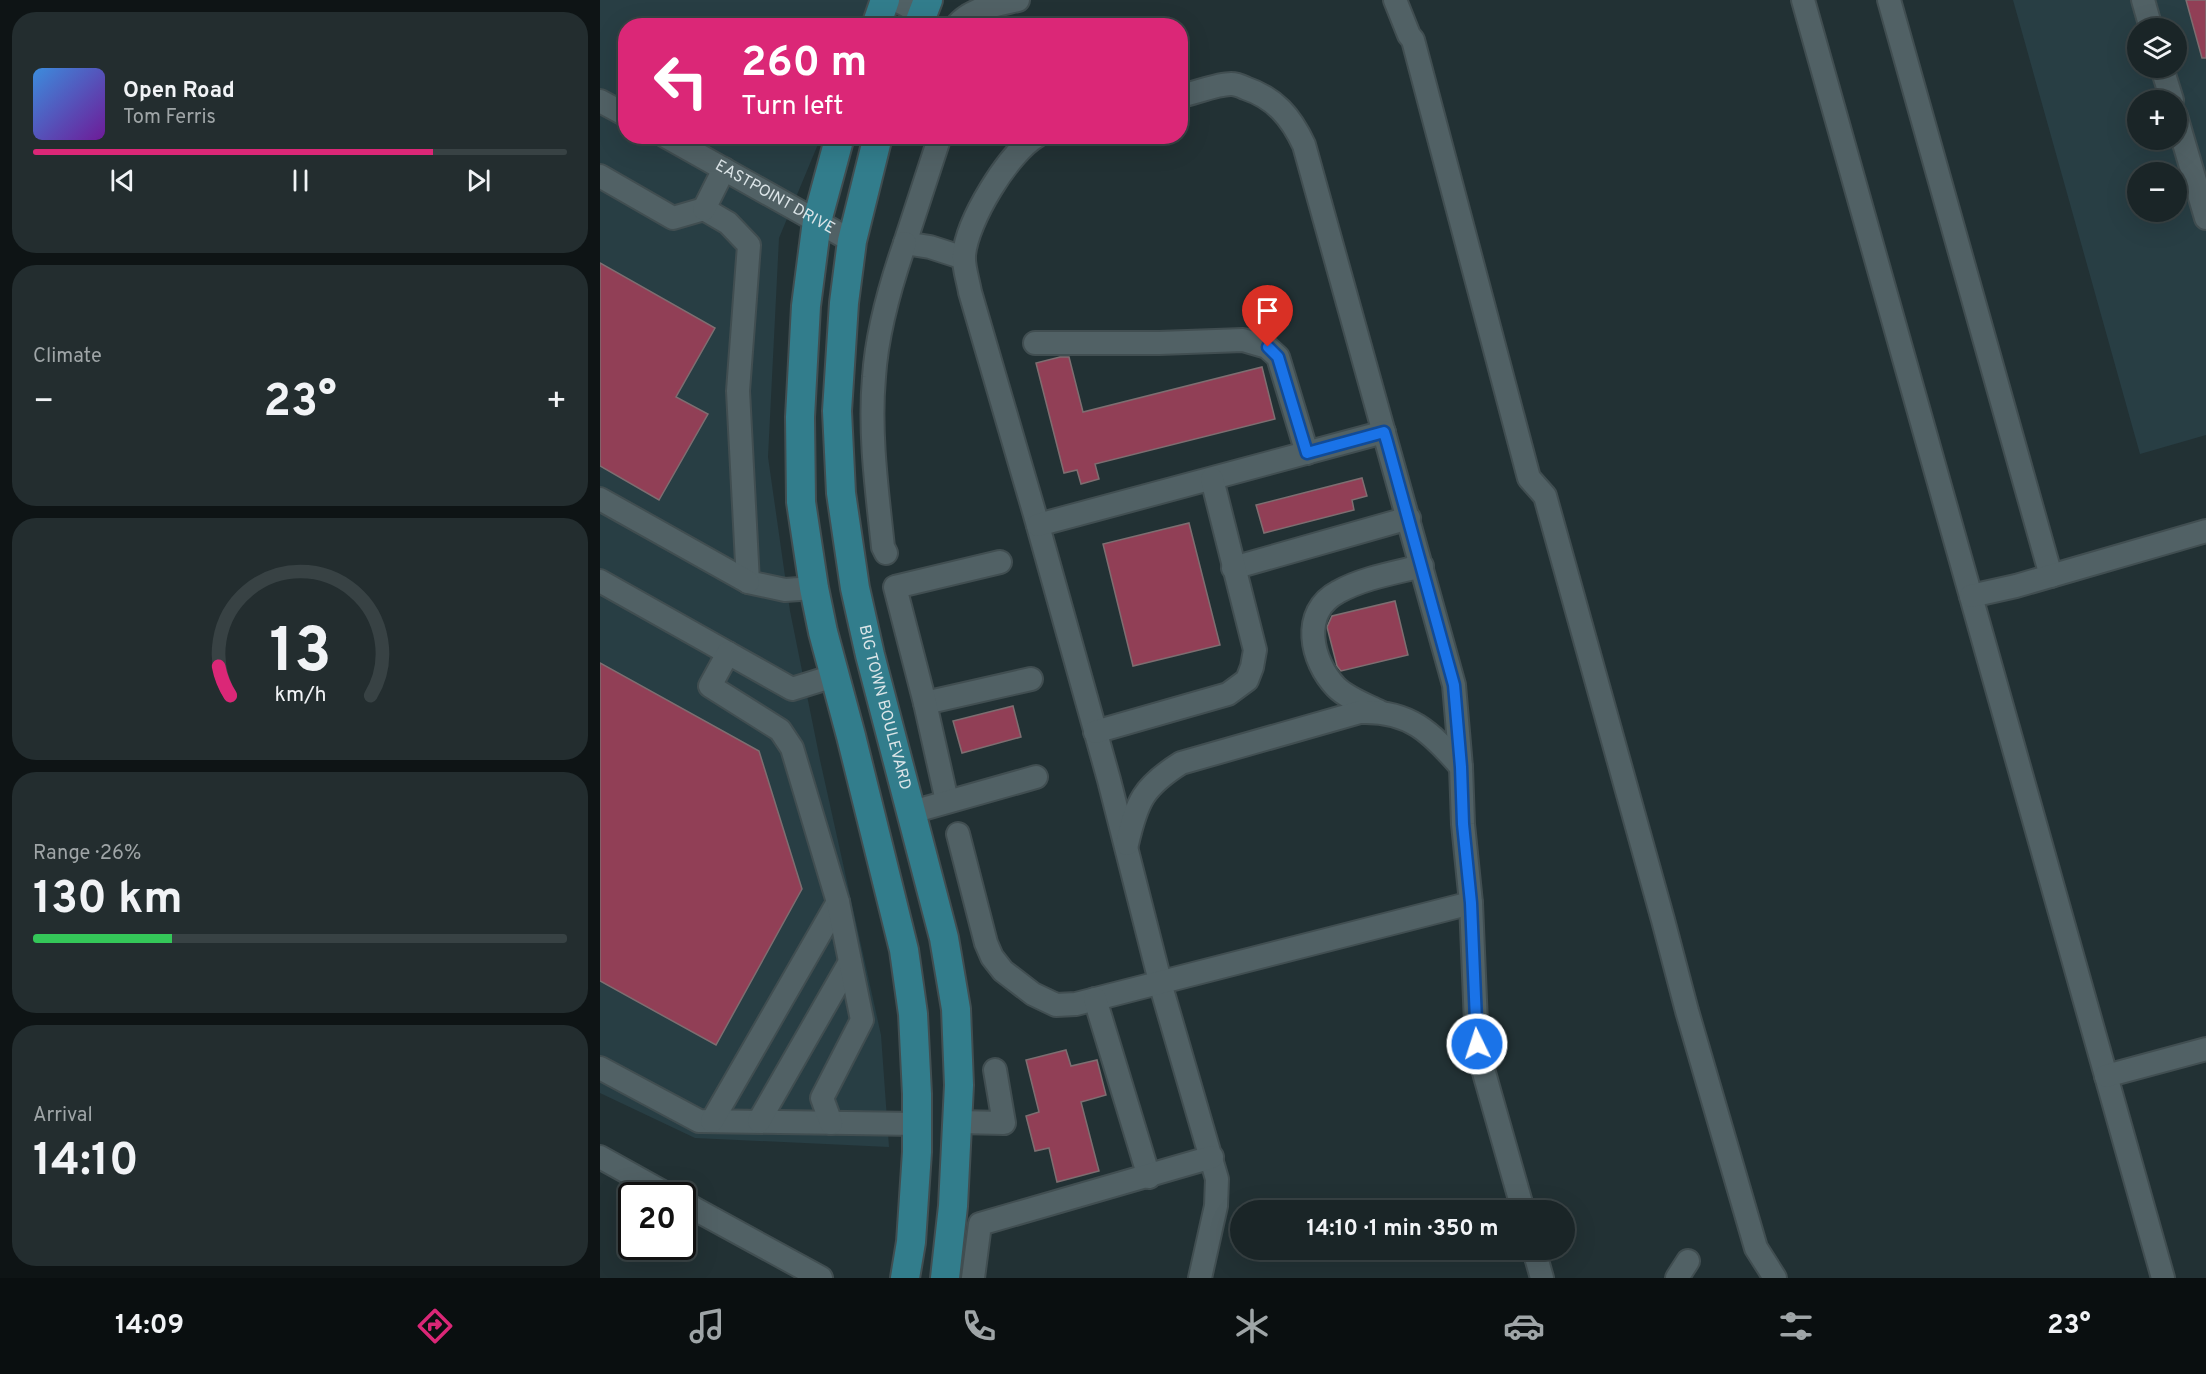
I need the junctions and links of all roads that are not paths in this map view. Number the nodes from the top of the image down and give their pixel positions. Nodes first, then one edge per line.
1 (885, 0) edge
2 (896, 0) edge
3 (1018, 0) edge
4 (1395, 0) edge
5 (1803, 0) edge
6 (1889, 0) edge
7 (2143, 0) edge
8 (923, 13) edge
9 (879, 18) edge
10 (963, 18) edge
11 (2148, 18) edge
12 (1188, 94) edge
13 (600, 101) edge
14 (618, 111) edge
15 (679, 144) edge
16 (838, 144) edge
17 (876, 144) edge
18 (937, 144) edge
19 (1025, 144) edge
20 (2186, 150) edge
21 (724, 169) junction
22 (600, 176) edge
23 (704, 209) junction
24 (2206, 218) edge
25 (817, 220) junction
26 (852, 241) junction
27 (905, 243) junction
28 (964, 258) junction
29 (1035, 343) dead end
30 (1384, 432) junction
31 (1307, 453) junction
32 (1212, 479) junction
33 (600, 499) edge
34 (1409, 518) junction
35 (1038, 525) junction
36 (2206, 531) edge
37 (886, 553) dead end
38 (1000, 562) dead end
39 (1422, 566) junction
40 (1233, 568) junction
41 (2051, 576) junction
42 (600, 581) edge
43 (748, 582) junction
44 (814, 588) junction
45 (1971, 596) junction
46 (728, 653) junction
47 (834, 676) junction
48 (1031, 679) dead end
49 (925, 703) junction
50 (1381, 712) junction
51 (1095, 732) junction
52 (1461, 767) junction
53 (1036, 777) dead end
54 (947, 801) junction
55 (912, 812) junction
56 (872, 820) junction
57 (958, 834) dead end
58 (1126, 848) junction
59 (838, 902) junction
60 (1471, 903) junction
61 (850, 962) junction
62 (1160, 981) junction
63 (1095, 999) junction
64 (2206, 1049) edge
65 (600, 1068) edge
66 (995, 1070) dead end
67 (2106, 1076) junction
68 (712, 1120) junction
69 (759, 1121) junction
70 (957, 1122) junction
71 (831, 1123) junction
72 (917, 1124) junction
73 (600, 1157) edge
74 (1212, 1157) junction
75 (1149, 1177) junction
76 (645, 1182) edge
77 (1520, 1200) edge
78 (696, 1210) edge
79 (1537, 1260) edge
80 (821, 1278) edge
81 (905, 1278) edge
82 (945, 1278) edge
83 (972, 1278) edge
84 (1200, 1278) edge
85 (1542, 1278) edge
86 (1775, 1278) edge
87 (2163, 1278) edge

1 - 9 main road
2 - 8 street
3 - 10 street
4 - 86 street
5 - 45 street
6 - 41 street
7 - 11 street
12 - 30 street
13 - 14 street
15 - 21 street, EASTPOINT DRIVE
16 - 25 main road
17 - 26 main road, BIG TOWN BOULEVARD
18 - 27 street
19 - 28 street
20 - 24 street
21 - 23 street
21 - 25 street, EASTPOINT DRIVE
22 - 23 street
23 - 43 street
25 - 26 street, EASTPOINT DRIVE
25 - 44 main road
26 - 55 main road, BIG TOWN BOULEVARD
27 - 28 street
27 - 37 street
28 - 35 street
29 - 31 street
30 - 31 street
30 - 34 street
31 - 32 street
32 - 35 street
32 - 40 street
33 - 43 street
34 - 39 street
34 - 40 street
35 - 51 street
36 - 41 street
38 - 49 street
39 - 50 street
39 - 52 street
40 - 51 street
41 - 45 street
42 - 46 street
43 - 44 street
44 - 47 main road
45 - 67 street
46 - 47 street
46 - 59 street
47 - 56 main road
48 - 49 street
49 - 54 street
50 - 52 street
50 - 58 street
51 - 58 street
52 - 60 street
53 - 54 street
54 - 55 street
55 - 56 main road
55 - 70 main road, BIG TOWN BOULEVARD
56 - 72 main road
57 - 63 street
58 - 62 street
59 - 61 street
59 - 68 street
60 - 62 street
60 - 77 street
61 - 69 street
61 - 71 street
62 - 63 street
62 - 74 street
63 - 75 street
64 - 67 street
65 - 68 street
66 - 70 street
67 - 87 street
68 - 69 street
69 - 71 street
70 - 72 main road
70 - 82 main road, BIG TOWN BOULEVARD
71 - 72 street
72 - 81 main road
73 - 76 street
74 - 75 street
74 - 84 street
75 - 83 street
78 - 80 street
79 - 85 street

